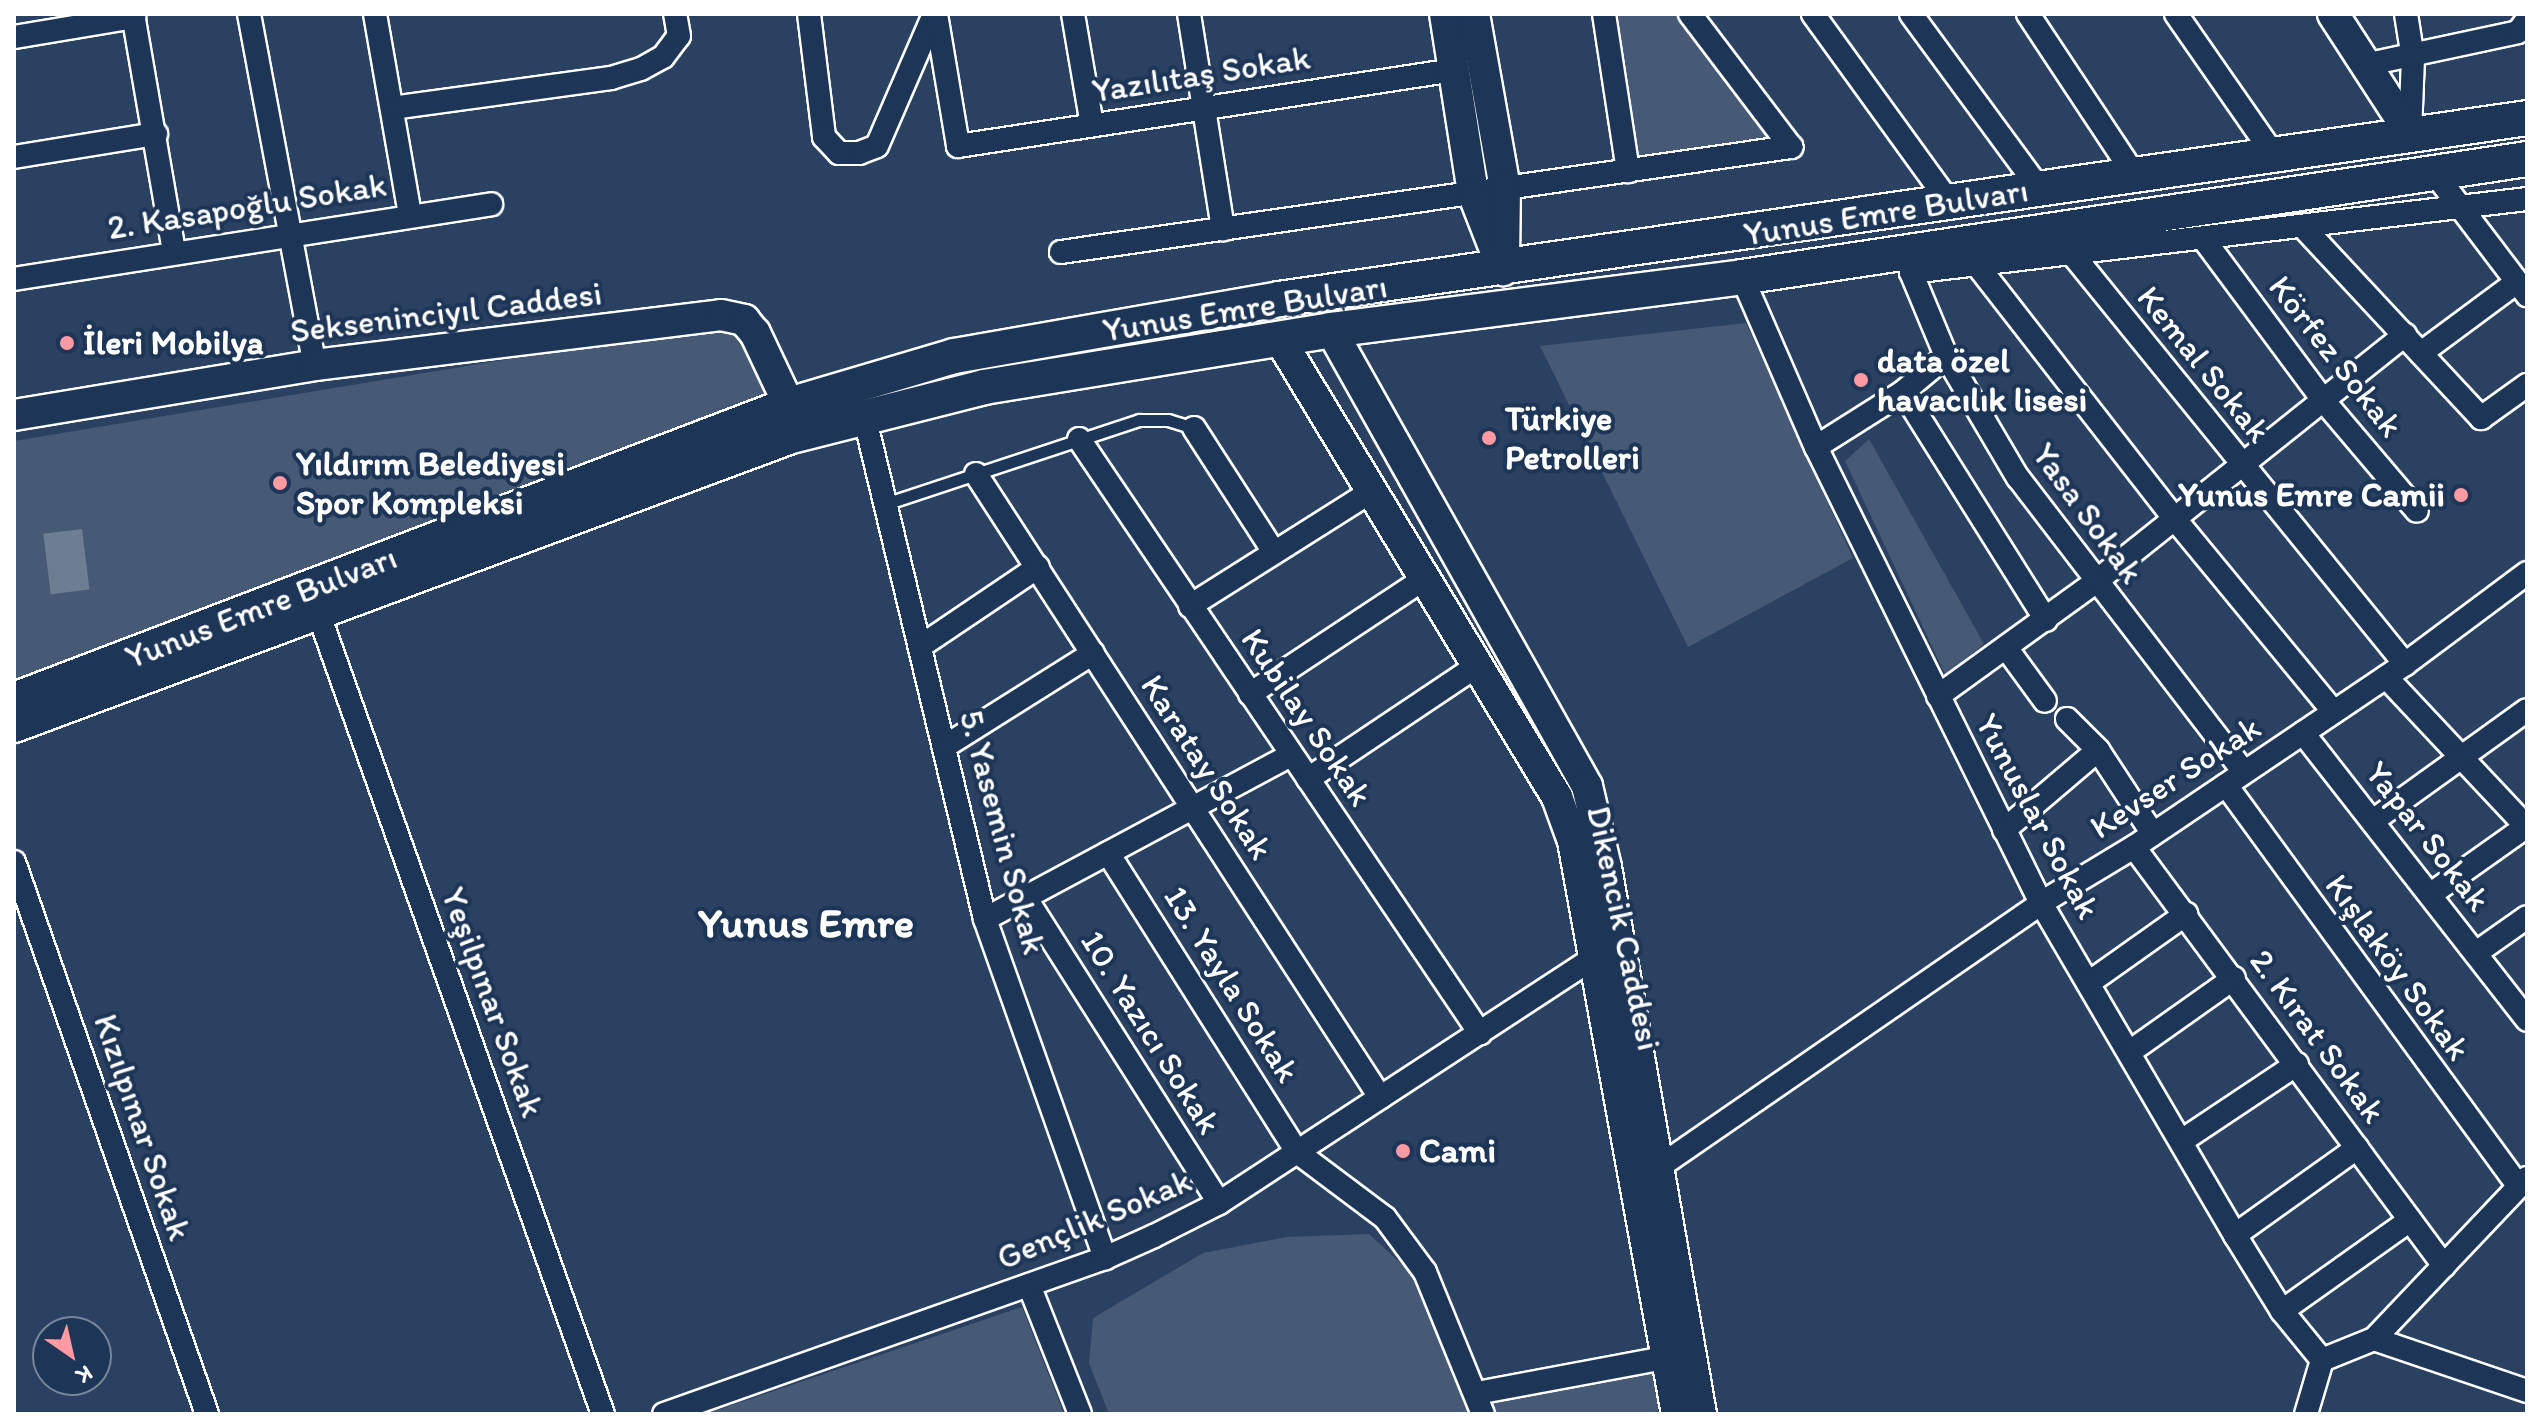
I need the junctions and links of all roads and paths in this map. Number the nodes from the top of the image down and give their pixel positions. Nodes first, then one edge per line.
1 (249, 14) edge
2 (375, 14) edge
3 (809, 14) edge
4 (935, 14) edge
5 (1073, 14) edge
6 (1189, 14) edge
7 (1445, 14) edge
8 (1474, 14) edge
9 (1604, 14) edge
10 (1690, 14) edge
11 (1813, 14) edge
12 (1911, 14) edge
13 (2028, 14) edge
14 (2176, 14) edge
15 (2333, 14) edge
16 (2406, 14) edge
17 (133, 16) edge
18 (2527, 20) edge
19 (677, 25) edge
20 (14, 37) edge
21 (2413, 58) junction
22 (2369, 64) junction
23 (1454, 70) junction
24 (392, 108) junction
25 (1204, 108) junction
26 (2527, 118) edge
27 (1092, 125) junction
28 (2410, 133) junction
29 (156, 134) junction
30 (2274, 155) junction
31 (14, 157) edge
32 (2527, 159) edge
33 (1628, 171) junction
34 (2433, 171) junction
35 (2134, 174) junction
36 (1505, 188) junction
37 (2039, 188) junction
38 (1473, 193) junction
39 (2527, 199) edge
40 (1950, 203) junction
41 (491, 204) dead end
42 (2457, 208) junction
43 (410, 215) junction
44 (2304, 228) junction
45 (1223, 229) junction
46 (289, 232) junction
47 (2205, 241) junction
48 (174, 251) junction
49 (1061, 252) dead end
50 (2073, 255) junction
51 (1977, 265) junction
52 (1503, 270) junction
53 (1742, 277) junction
54 (14, 279) edge
55 (2522, 288) edge
56 (1508, 306) junction
57 (1331, 330) junction
58 (2405, 335) junction
59 (1279, 338) junction
60 (2421, 353) junction
61 (1946, 356) junction
62 (315, 365) junction
63 (2527, 385) edge
64 (1903, 392) junction
65 (2323, 400) junction
66 (789, 405) junction
67 (14, 415) edge
68 (864, 415) junction
69 (1194, 428) joint
70 (1079, 439) junction
71 (1816, 447) junction
72 (2241, 465) junction
73 (976, 474) junction
74 (1370, 492) junction
75 (885, 504) junction
76 (2417, 511) dead end
77 (2174, 518) junction
78 (1274, 552) junction
79 (1038, 567) junction
80 (2527, 573) edge
81 (1422, 580) junction
82 (2094, 583) junction
83 (1190, 606) junction
84 (318, 612) junction
85 (2046, 620) junction
86 (921, 646) junction
87 (2007, 649) junction
88 (1093, 653) junction
89 (2405, 664) junction
90 (1477, 666) junction
91 (2386, 677) junction
92 (1250, 694) junction
93 (1938, 696) junction
94 (14, 700) edge
95 (2045, 701) dead end
96 (2527, 710) edge
97 (2334, 712) junction
98 (2067, 719) dead end
99 (14, 725) edge
100 (2303, 733) junction
101 (944, 747) junction
102 (2098, 750) junction
103 (1291, 755) junction
104 (2461, 757) junction
105 (2235, 778) junction
106 (1308, 779) junction
107 (1193, 808) junction
108 (2374, 820) junction
109 (2527, 827) edge
110 (2004, 830) junction
111 (2143, 840) junction
112 (1108, 853) junction
113 (14, 862) edge
114 (2431, 894) junction
115 (1025, 897) junction
116 (2041, 903) junction
117 (2186, 914) junction
118 (2527, 917) edge
119 (985, 919) junction
120 (2476, 953) junction
121 (1594, 958) junction
122 (2234, 978) junction
123 (2090, 982) junction
124 (2527, 1020) edge
125 (1480, 1033) junction
126 (2131, 1051) junction
127 (2297, 1064) junction
128 (1380, 1097) junction
129 (2183, 1140) junction
130 (2357, 1148) junction
131 (1297, 1152) junction
132 (1659, 1167) junction
133 (2523, 1182) edge
134 (1219, 1203) junction
135 (2410, 1220) junction
136 (2235, 1235) junction
137 (1105, 1258) junction
138 (2444, 1266) junction
139 (1029, 1285) junction
140 (2282, 1311) junction
141 (2374, 1339) junction
142 (1669, 1357) junction
143 (2322, 1360) junction
144 (2527, 1391) edge
145 (1480, 1403) edge
146 (1699, 1413) edge
147 (207, 1414) edge
148 (603, 1414) edge
149 (664, 1414) edge
150 (1080, 1414) edge
151 (2306, 1414) edge

1 - 46 street
2 - 24 street
3 - 4 street
4 - 27 street, Yazılıtaş Sokak
5 - 27 street
6 - 25 street
7 - 23 main road
8 - 36 main road
9 - 33 street
10 - 33 street
11 - 40 street
12 - 37 street
13 - 35 street
14 - 30 street
15 - 22 main road
16 - 21 street
17 - 20 street
17 - 29 street
18 - 21 street
19 - 24 street
21 - 22 street
21 - 28 street
22 - 28 main road
23 - 25 street, Yazılıtaş Sokak
23 - 38 main road
24 - 43 street
25 - 27 street, Yazılıtaş Sokak
25 - 45 street
26 - 28 main road, Yunus Emre Bulvarı
28 - 30 main road, Yunus Emre Bulvarı
28 - 34 main road
29 - 31 street
29 - 48 street
30 - 35 main road, Yunus Emre Bulvarı
32 - 34 main road, Yunus Emre Bulvarı
33 - 36 street
34 - 42 street
34 - 53 main road, Yunus Emre Bulvarı
35 - 37 main road, Yunus Emre Bulvarı
36 - 38 street
36 - 52 main road
37 - 40 main road, Yunus Emre Bulvarı
38 - 45 street
38 - 52 main road
39 - 42 street
40 - 52 main road, Yunus Emre Bulvarı
41 - 43 street, 2. Kasapoğlu Sokak
42 - 44 street
42 - 55 street
43 - 46 street, 2. Kasapoğlu Sokak
44 - 47 street
44 - 58 street
45 - 49 street
46 - 48 street, 2. Kasapoğlu Sokak
46 - 62 street
47 - 50 street
47 - 65 street, Körfez Sokak
48 - 54 street, 2. Kasapoğlu Sokak
50 - 51 street
50 - 72 street, Kemal Sokak
51 - 61 street, Yasa Sokak
51 - 77 street
52 - 56 main road
52 - 66 main road, Yunus Emre Bulvarı
53 - 56 main road, Yunus Emre Bulvarı
53 - 71 street, Yunuslar Sokak
55 - 60 street
56 - 57 main road, Yunus Emre Bulvarı
57 - 59 main road, Yunus Emre Bulvarı
57 - 132 main road, Dikencik Caddesi
58 - 60 street
58 - 65 street
59 - 68 main road, Yunus Emre Bulvarı
59 - 74 main road, Dikencik Caddesi
60 - 63 street
61 - 64 street
61 - 82 street, Yasa Sokak
62 - 66 main road, Sekseninciyıl Caddesi
62 - 67 main road, Sekseninciyıl Caddesi
64 - 71 street
64 - 85 street
65 - 72 street
65 - 76 street, Körfez Sokak
66 - 94 main road, Yunus Emre Bulvarı
68 - 75 street, 5. Yasemin Sokak
68 - 84 main road, Yunus Emre Bulvarı
69 - 70 lane
69 - 78 street
70 - 73 lane
70 - 83 street, Kubilay Sokak
71 - 93 street, Yunuslar Sokak
72 - 77 street
72 - 89 street, Kemal Sokak
73 - 75 lane
73 - 79 street, Karatay Sokak
74 - 78 street
74 - 81 main road, Dikencik Caddesi
75 - 86 street, 5. Yasemin Sokak
77 - 82 street
77 - 97 street
78 - 83 street
79 - 86 street
79 - 88 street, Karatay Sokak
80 - 89 street, Kevser Sokak
81 - 90 main road, Dikencik Caddesi
81 - 92 street
82 - 85 street
82 - 105 street, Yasa Sokak
83 - 92 street, Kubilay Sokak
84 - 99 main road, Yunus Emre Bulvarı
84 - 148 street, Yeşilpınar Sokak
85 - 87 street
86 - 101 street, 5. Yasemin Sokak
87 - 93 street
87 - 95 street
88 - 101 street
88 - 107 street, Karatay Sokak
89 - 91 street, Kevser Sokak
90 - 106 street
90 - 121 main road, Dikencik Caddesi
91 - 97 street, Kevser Sokak
91 - 104 street
92 - 103 street, Kubilay Sokak
93 - 110 street, Yunuslar Sokak
96 - 104 street
97 - 100 street, Kevser Sokak
98 - 102 street, 2. Kırat Sokak
100 - 105 street, Kevser Sokak
100 - 108 street, Yapar Sokak
101 - 119 street, 5. Yasemin Sokak
102 - 110 street
102 - 111 street, 2. Kırat Sokak
103 - 106 street, Kubilay Sokak
103 - 107 street
104 - 108 street
104 - 109 street
105 - 111 street, Kevser Sokak
105 - 133 street, Kışlaköy Sokak
106 - 125 street, Kubilay Sokak
107 - 112 street
107 - 128 street, Karatay Sokak
108 - 114 street, Yapar Sokak
109 - 114 street
110 - 116 street, Yunuslar Sokak
111 - 116 street, Kevser Sokak
111 - 117 street, 2. Kırat Sokak
112 - 115 street
112 - 131 street, 13. Yayla Sokak
113 - 147 street, Kızılpınar Sokak
114 - 120 street, Yapar Sokak
115 - 119 street
115 - 134 street, 10. Yazıcı Sokak
116 - 123 street, Yunuslar Sokak
116 - 132 street, Kevser Sokak
117 - 122 street, 2. Kırat Sokak
117 - 123 street
118 - 120 street
119 - 137 street, 5. Yasemin Sokak
120 - 124 street, Yapar Sokak
121 - 125 street, Gençlik Sokak
121 - 142 main road, Dikencik Caddesi
122 - 126 street
122 - 127 street, 2. Kırat Sokak
123 - 126 street, Yunuslar Sokak
125 - 128 street, Gençlik Sokak
126 - 129 street, Yunuslar Sokak
127 - 129 street
127 - 130 street, 2. Kırat Sokak
128 - 131 street, Gençlik Sokak
129 - 136 street, Yunuslar Sokak
130 - 135 street, 2. Kırat Sokak
130 - 136 street
131 - 134 street, Gençlik Sokak
131 - 145 street
132 - 146 main road, Dikencik Caddesi
133 - 138 street
134 - 137 street, Gençlik Sokak
135 - 138 street, 2. Kırat Sokak
135 - 140 street
136 - 140 street, Yunuslar Sokak
137 - 139 street, Gençlik Sokak
138 - 141 street
139 - 149 street, Gençlik Sokak
139 - 150 street
140 - 143 street, Yunuslar Sokak
141 - 143 street
141 - 144 street
142 - 145 street
142 - 146 main road, Dikencik Caddesi
143 - 151 street

